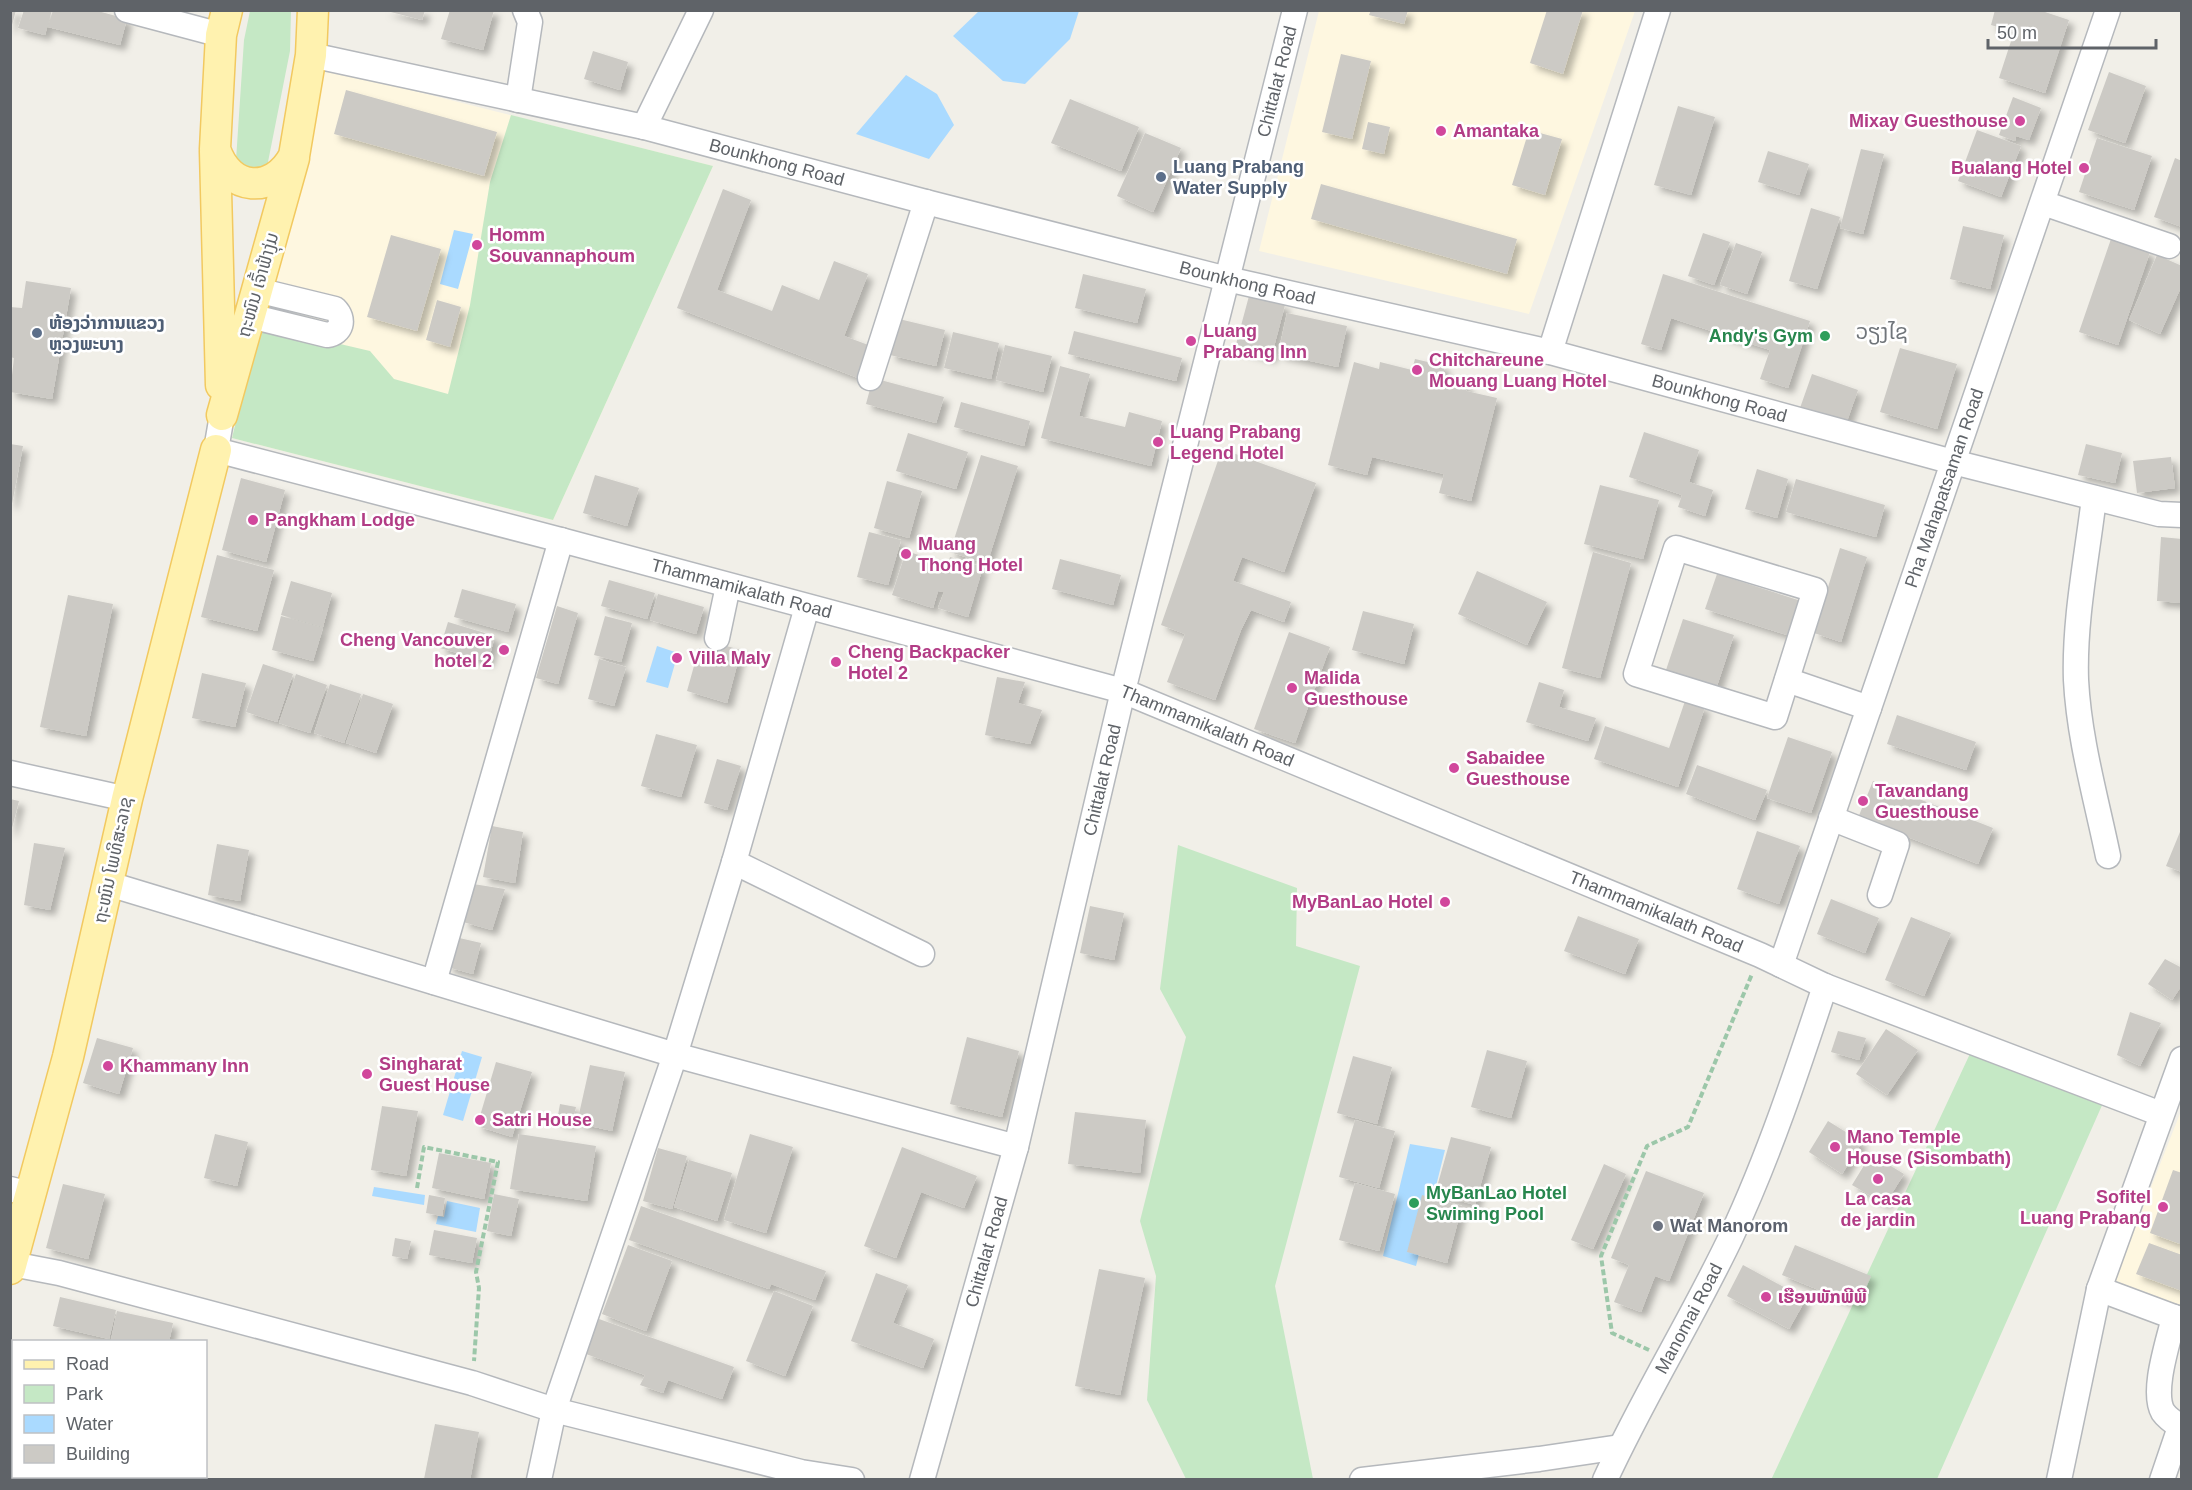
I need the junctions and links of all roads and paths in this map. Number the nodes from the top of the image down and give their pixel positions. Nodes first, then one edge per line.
1 (127, 10) edge
2 (313, 10) edge
3 (525, 10) edge
4 (701, 10) edge
5 (1295, 10) edge
6 (1658, 10) edge
7 (2108, 10) edge
8 (224, 23) edge
9 (311, 55) junction
10 (518, 100) junction
11 (644, 127) junction
12 (215, 149) junction
13 (294, 156) junction
14 (926, 202) junction
15 (2043, 203) junction
16 (2169, 246) dead end
17 (1227, 279) junction
18 (1550, 352) junction
19 (870, 378) dead end
20 (222, 415) junction
21 (216, 450) junction
22 (1953, 462) junction
23 (2094, 498) junction
24 (2181, 515) edge
25 (561, 540) junction
26 (728, 586) junction
27 (807, 607) junction
28 (717, 638) dead end
29 (1786, 680) junction
30 (1123, 691) junction
31 (1869, 708) junction
32 (10, 773) edge
33 (127, 799) junction
34 (1831, 818) junction
35 (2108, 856) dead end
36 (734, 862) junction
37 (108, 884) junction
38 (1880, 895) dead end
39 (922, 954) dead end
40 (1760, 955) junction
41 (1781, 965) junction
42 (434, 982) junction
43 (1825, 986) junction
44 (675, 1055) junction
45 (2181, 1059) edge
46 (2161, 1114) junction
47 (1016, 1147) junction
48 (417, 1188) dead end
49 (20, 1191) edge
50 (11, 1266) edge
51 (2099, 1289) junction
52 (2178, 1319) edge
53 (1669, 1359) junction
54 (472, 1383) junction
55 (554, 1410) junction
56 (2181, 1427) edge
57 (1620, 1447) junction
58 (800, 1476) edge
59 (539, 1479) edge
60 (852, 1479) edge
61 (922, 1479) edge
62 (1362, 1479) edge
63 (1605, 1479) edge
64 (2059, 1479) edge
65 (2162, 1479) edge

1 - 8 street
2 - 9 main road, ຖະໜົນ ເຈົ້າຟ້າງຸ່ມ
3 - 10 street
4 - 11 street
5 - 17 street, Chittalat Road
6 - 18 street
7 - 15 street, Pha Mahapatsaman Road
8 - 12 main road, ຖະໜົນ ເຈົ້າຟ້າງຸ່ມ
9 - 10 street, Bounkhong Road
9 - 13 main road, ຖະໜົນ ເຈົ້າຟ້າງຸ່ມ
10 - 11 street, Bounkhong Road
11 - 14 street, Bounkhong Road
12 - 13 main road
12 - 20 main road, ຖະໜົນ ເຈົ້າຟ້າງຸ່ມ
13 - 20 main road, ຖະໜົນ ເຈົ້າຟ້າງຸ່ມ
14 - 17 street, Bounkhong Road
14 - 19 street
15 - 16 street
15 - 22 street, Pha Mahapatsaman Road
17 - 18 street, Bounkhong Road
17 - 30 street, Chittalat Road
18 - 22 street, Bounkhong Road
20 - 21 street, ຖະໜົນ ເຈົ້າຟ້າງຸ່ມ
21 - 25 street, Thammamikalath Road
21 - 33 main road, ຖະໜົນ ໂພທິສະລາຊ
22 - 23 street, Bounkhong Road
22 - 31 street, Pha Mahapatsaman Road
23 - 24 street, Bounkhong Road
23 - 35 street
25 - 26 street, Thammamikalath Road
25 - 42 street
26 - 27 street, Thammamikalath Road
26 - 28 street
27 - 30 street, Thammamikalath Road
27 - 36 street
29 - 29 street
29 - 31 street
30 - 40 street, Thammamikalath Road
30 - 47 street, Chittalat Road
31 - 34 street, Pha Mahapatsaman Road
32 - 33 street
33 - 37 main road, ຖະໜົນ ໂພທິສະລາຊ
34 - 38 street
34 - 41 street, Pha Mahapatsaman Road
36 - 39 street
36 - 44 street
37 - 42 street
37 - 49 main road, ຖະໜົນ ໂພທິສະລາຊ
40 - 41 street, Thammamikalath Road
40 - 53 path
41 - 43 street, Thammamikalath Road
42 - 44 street
43 - 46 street, Thammamikalath Road
43 - 53 street, Manomai Road
44 - 47 street
44 - 55 street
45 - 46 street
46 - 51 street
47 - 61 street, Chittalat Road
48 - 54 path
49 - 50 main road, ຖະໜົນ ໂພທິສະລາຊ
50 - 54 street
51 - 52 street
51 - 64 street
52 - 56 street
53 - 57 street, Manomai Road
54 - 55 street
55 - 58 street
55 - 59 street
56 - 65 street
57 - 62 street
57 - 63 street, Manomai Road
58 - 60 street

